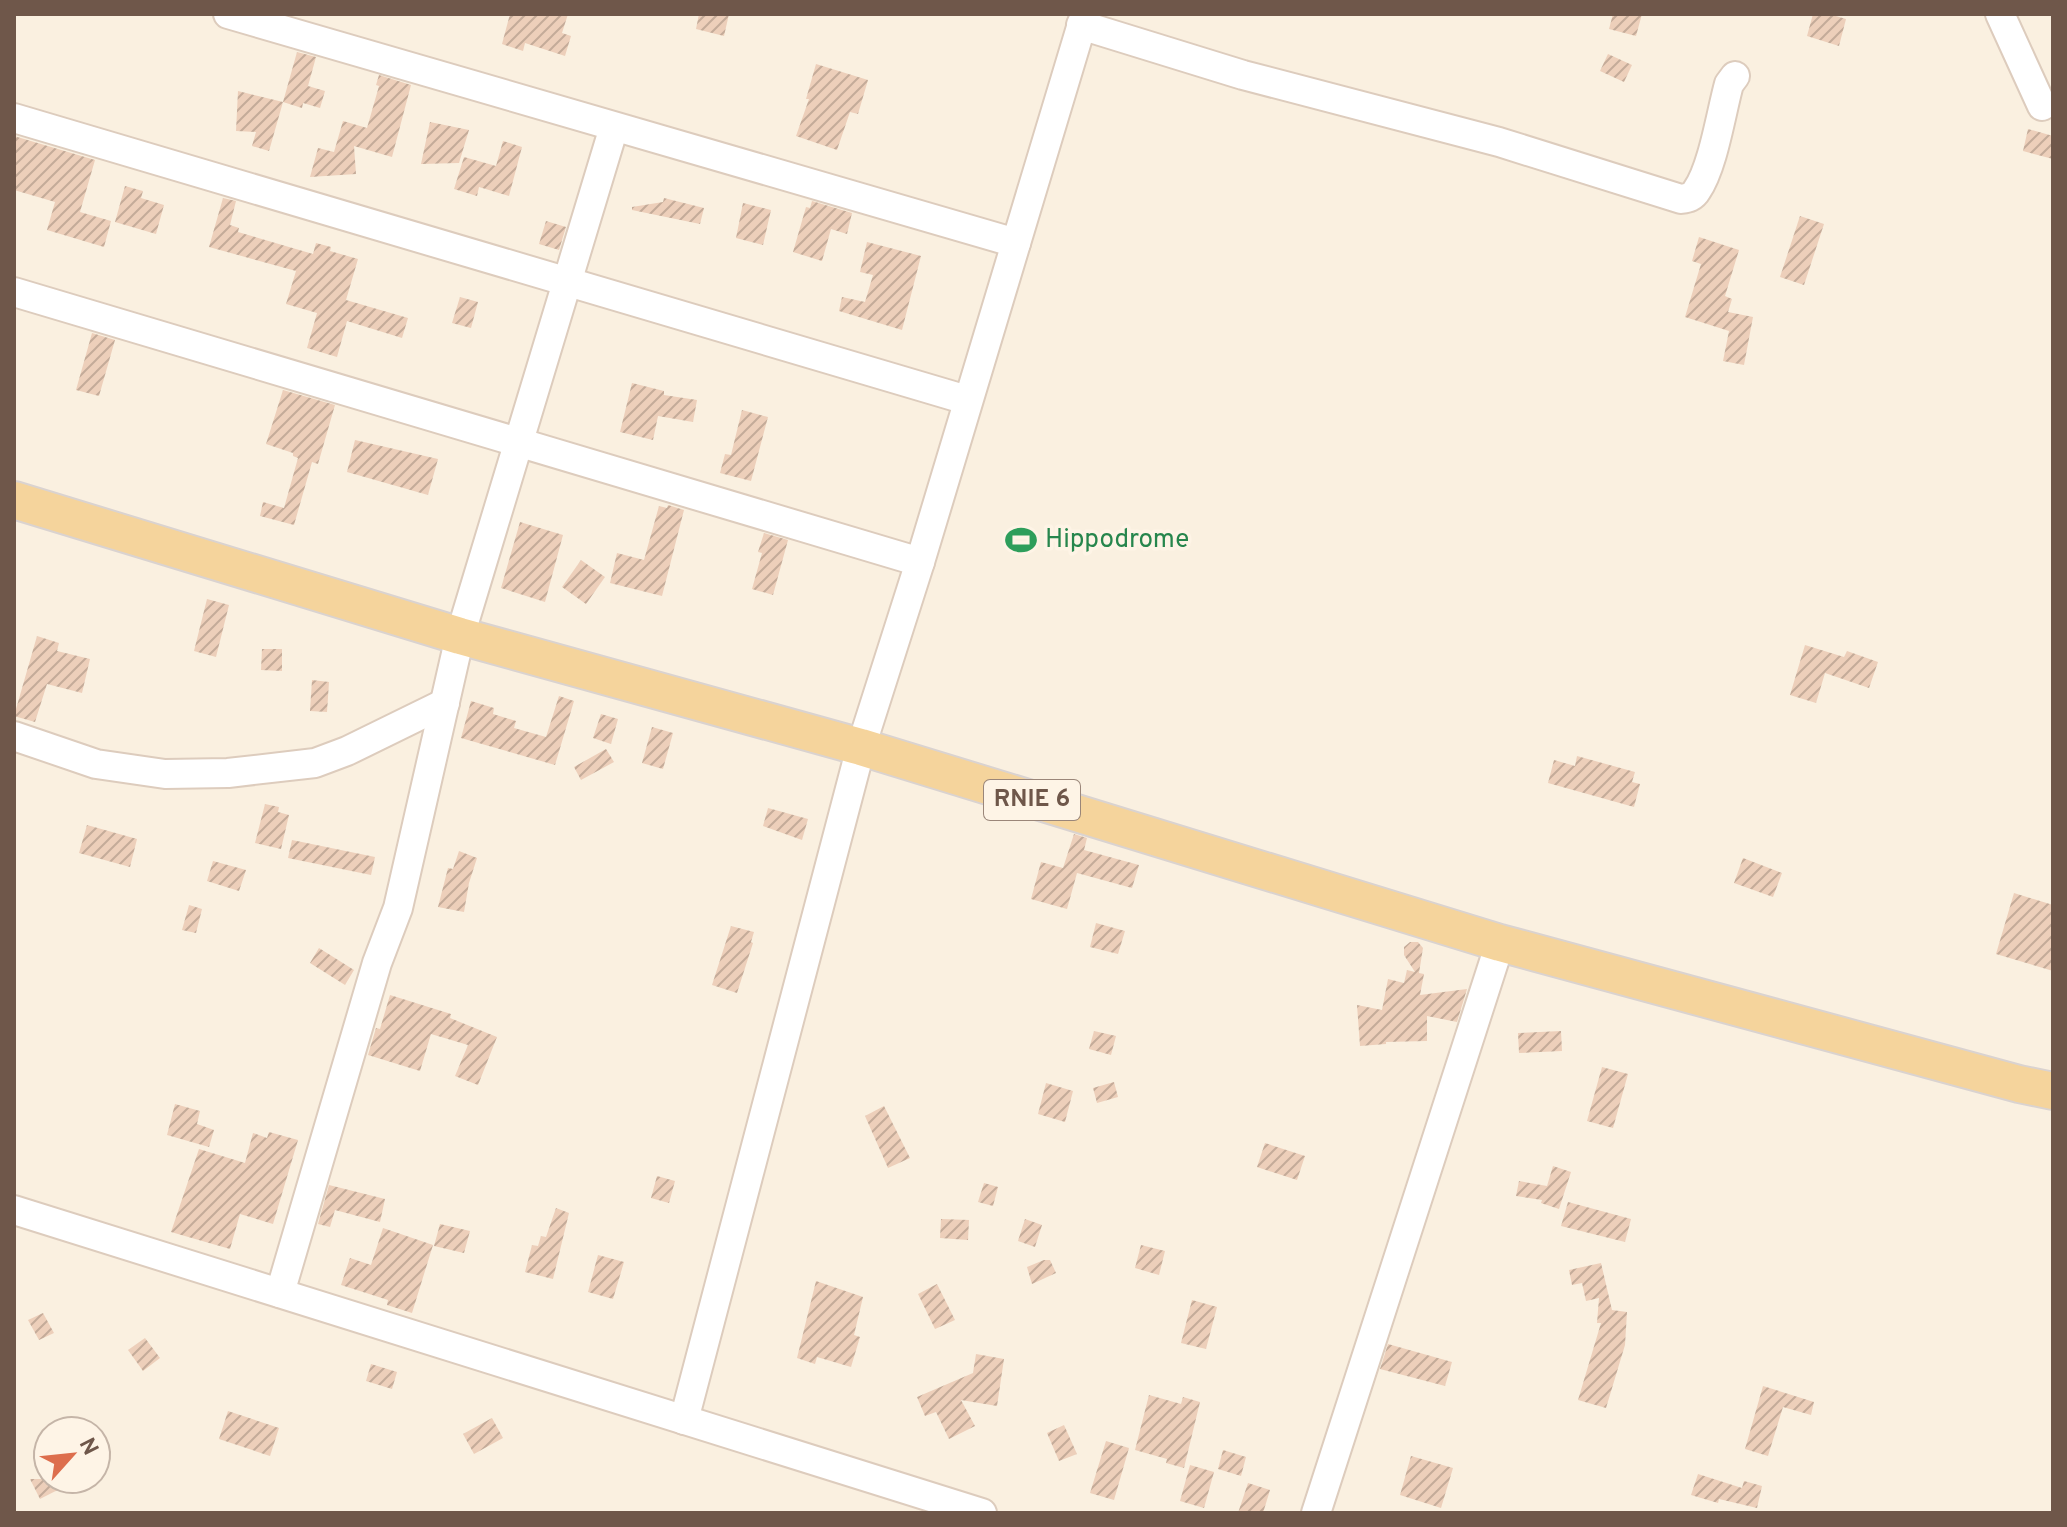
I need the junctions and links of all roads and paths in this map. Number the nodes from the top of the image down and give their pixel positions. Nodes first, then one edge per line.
1 (228, 14) edge
2 (2000, 14) edge
3 (1083, 19) edge
4 (1735, 76) dead end
5 (2042, 106) dead end
6 (14, 118) edge
7 (614, 127) junction
8 (1016, 243) junction
9 (567, 282) junction
10 (14, 292) edge
11 (967, 400) junction
12 (519, 442) junction
13 (14, 500) edge
14 (920, 562) junction
15 (460, 636) junction
16 (445, 703) junction
17 (14, 736) edge
18 (861, 747) junction
19 (1500, 943) junction
20 (2053, 1091) edge
21 (14, 1210) edge
22 (280, 1293) junction
23 (684, 1420) junction
24 (982, 1513) edge
25 (1316, 1513) edge

1 - 7 street
2 - 5 street
3 - 4 street
3 - 8 street
6 - 9 street
7 - 8 street
7 - 9 street
8 - 11 street
9 - 11 street
9 - 12 street
10 - 12 street
11 - 14 street
12 - 14 street
12 - 15 street
13 - 15 main road, RNIE 6
14 - 18 street
15 - 16 street
15 - 18 main road, RNIE 6
16 - 17 street
16 - 22 street
18 - 19 main road, RNIE 6
18 - 23 street
19 - 20 main road, RNIE 6
19 - 25 street
21 - 22 street
22 - 23 street
23 - 24 street

